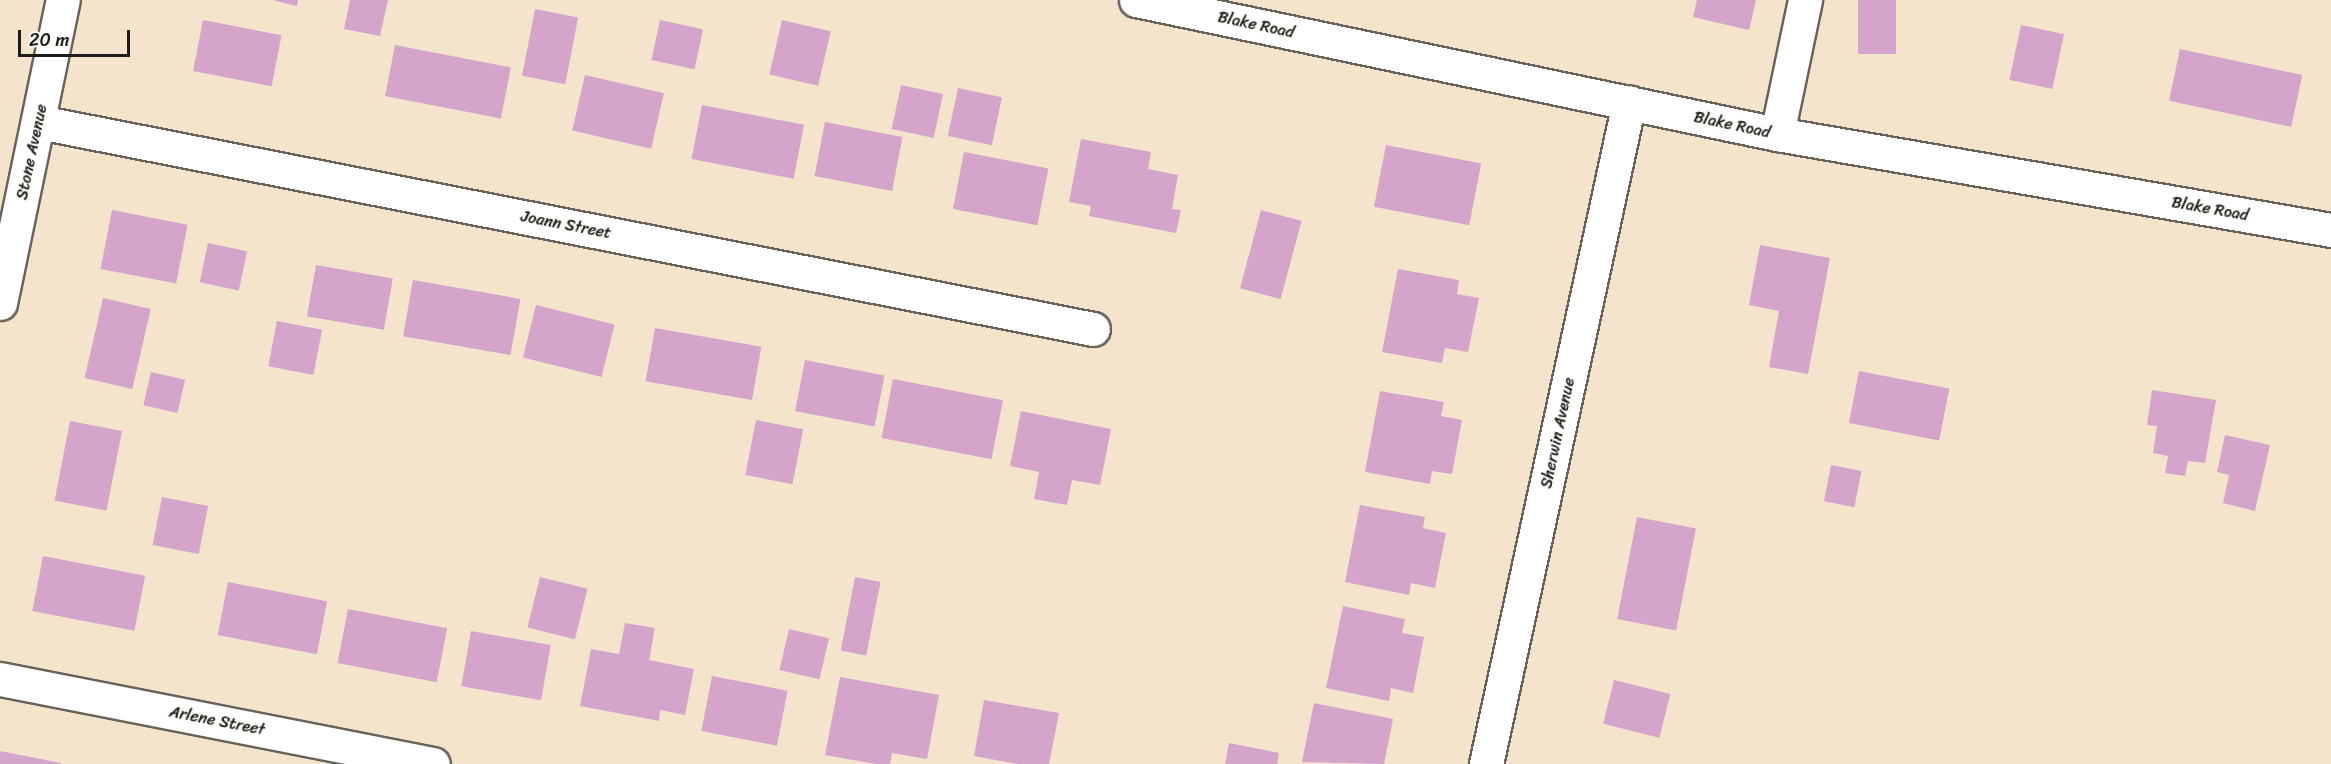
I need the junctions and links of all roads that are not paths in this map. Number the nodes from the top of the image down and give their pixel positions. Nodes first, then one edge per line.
1 (63, 0) edge
2 (1136, 0) edge
3 (1805, 0) edge
4 (1629, 102) junction
5 (39, 122) junction
6 (1777, 135) junction
7 (2331, 230) edge
8 (0, 303) edge
9 (1093, 329) dead end
10 (0, 679) edge
11 (434, 764) edge
12 (1486, 764) edge

1 - 5 street, Stone Avenue
2 - 4 street, Blake Road
3 - 6 street
4 - 6 street, Blake Road
4 - 12 street, Sherwin Avenue
5 - 8 street, Stone Avenue
5 - 9 street, Joann Street
6 - 7 street, Blake Road
10 - 11 street, Arlene Street

